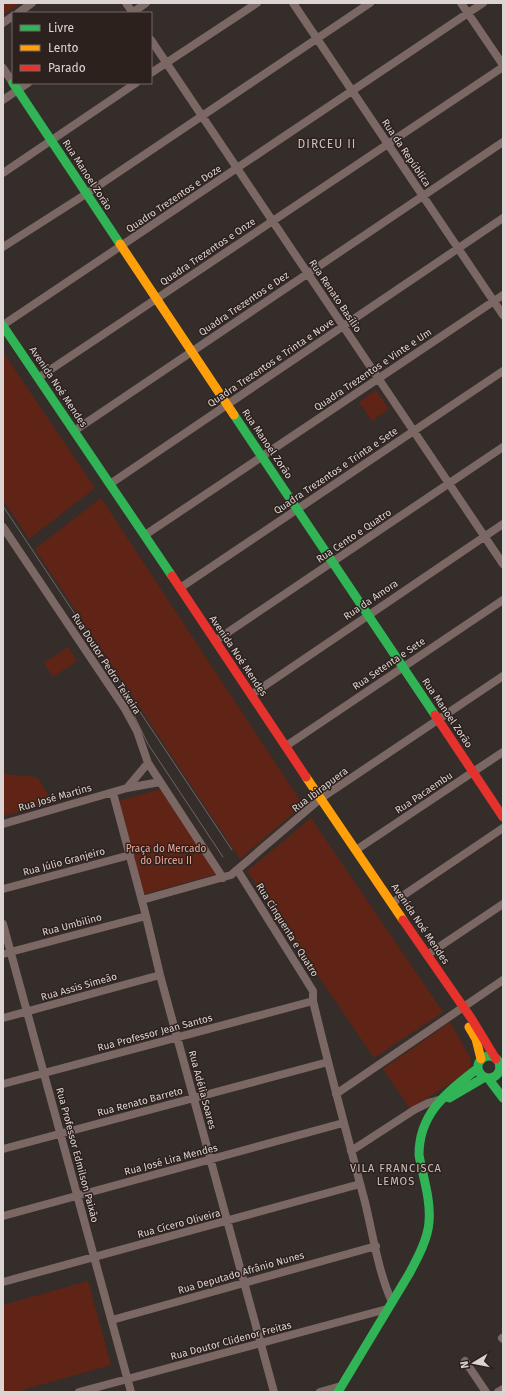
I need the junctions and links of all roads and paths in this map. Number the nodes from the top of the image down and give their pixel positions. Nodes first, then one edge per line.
1 (32, 3) edge
2 (126, 3) edge
3 (146, 3) edge
4 (257, 3) edge
5 (293, 3) edge
6 (370, 3) edge
7 (461, 3) edge
8 (483, 3) edge
9 (19, 12) edge
10 (132, 12) edge
11 (134, 12) edge
12 (468, 13) junction
13 (12, 17) edge
14 (3, 23) edge
15 (317, 39) junction
16 (152, 41) edge
17 (167, 63) junction
18 (503, 66) edge
19 (3, 68) edge
20 (152, 72) edge
21 (12, 81) edge
22 (135, 84) edge
23 (15, 85) edge
24 (353, 92) junction
25 (3, 100) edge
26 (202, 116) junction
27 (52, 140) junction
28 (503, 142) edge
29 (388, 144) junction
30 (237, 169) junction
31 (3, 173) edge
32 (86, 194) junction
33 (423, 196) junction
34 (503, 218) edge
35 (272, 221) junction
36 (121, 246) junction
37 (3, 247) edge
38 (458, 249) junction
39 (308, 273) junction
40 (503, 295) edge
41 (157, 299) junction
42 (494, 301) junction
43 (503, 315) edge
44 (3, 325) edge
45 (344, 326) junction
46 (192, 351) junction
47 (503, 371) edge
48 (38, 378) junction
49 (378, 379) junction
50 (227, 404) junction
51 (74, 431) junction
52 (413, 431) junction
53 (503, 447) edge
54 (263, 456) junction
55 (110, 484) junction
56 (449, 484) junction
57 (298, 508) junction
58 (503, 524) edge
59 (3, 527) edge
60 (145, 535) junction
61 (485, 536) junction
62 (333, 562) junction
63 (503, 564) edge
64 (180, 588) junction
65 (503, 600) edge
66 (369, 614) junction
67 (215, 641) junction
68 (403, 667) junction
69 (503, 676) edge
70 (251, 694) junction
71 (439, 719) junction
72 (286, 746) junction
73 (503, 752) edge
74 (148, 763) junction
75 (473, 772) junction
76 (160, 782) junction
77 (127, 788) junction
78 (113, 793) junction
79 (320, 799) junction
80 (503, 817) edge
81 (3, 824) edge
82 (503, 828) edge
83 (356, 850) junction
84 (130, 855) junction
85 (238, 871) junction
86 (223, 878) junction
87 (3, 889) edge
88 (142, 900) junction
89 (392, 902) junction
90 (503, 904) edge
91 (146, 916) junction
92 (3, 924) edge
93 (7, 953) edge
94 (427, 955) junction
95 (160, 975) junction
96 (503, 980) edge
97 (313, 1001) junction
98 (462, 1008) junction
99 (27, 1012) junction
100 (3, 1018) edge
101 (177, 1037) junction
102 (481, 1059) junction
103 (328, 1062) junction
104 (500, 1062) edge
105 (478, 1068) junction
106 (44, 1073) junction
107 (487, 1077) junction
108 (503, 1081) edge
109 (3, 1084) edge
110 (336, 1094) junction
111 (194, 1098) junction
112 (503, 1098) edge
113 (440, 1102) junction
114 (343, 1123) junction
115 (60, 1134) junction
116 (3, 1149) edge
117 (351, 1151) junction
118 (210, 1159) junction
119 (360, 1184) junction
120 (78, 1196) junction
121 (3, 1216) edge
122 (227, 1221) junction
123 (376, 1246) junction
124 (94, 1257) junction
125 (3, 1282) edge
126 (244, 1283) junction
127 (389, 1306) junction
128 (112, 1320) junction
129 (260, 1343) junction
130 (466, 1361) dead end
131 (128, 1379) junction
132 (339, 1389) edge
133 (503, 1389) edge
134 (79, 1392) edge
135 (131, 1392) edge
136 (274, 1392) edge
137 (320, 1392) edge
138 (486, 1392) edge
139 (498, 1392) edge

1 - 9 street
2 - 10 street
3 - 11 street
4 - 17 street
5 - 15 street, Rua da República
6 - 15 street
7 - 12 street
8 - 12 street, Quadro Trezentos e Doze
12 - 18 street
12 - 24 street, Quadro Trezentos e Doze
13 - 14 street
15 - 24 street, Rua da República
15 - 26 street
16 - 17 street, Rua Renato Basílio
17 - 20 street
17 - 26 street, Rua Renato Basílio
18 - 29 street, Quadra Trezentos e Onze
19 - 21 street, Rua Manoel Zorão
22 - 27 street
23 - 25 street
23 - 27 street, Rua Manoel Zorão
24 - 29 street, Rua da República
24 - 30 street, Quadro Trezentos e Doze
26 - 30 street, Rua Renato Basílio
26 - 32 street
27 - 31 street
27 - 32 street, Rua Manoel Zorão
28 - 33 street, Quadra Trezentos e Dez
29 - 33 street, Rua da República
29 - 35 street, Quadra Trezentos e Onze
30 - 35 street, Rua Renato Basílio
30 - 36 street, Quadro Trezentos e Doze
32 - 36 street, Rua Manoel Zorão
32 - 37 street
33 - 38 street, Rua da República
33 - 39 street, Quadra Trezentos e Dez
34 - 38 street, Quadra Trezentos e Trinta e Nove
35 - 39 street, Rua Renato Basílio
35 - 41 street, Quadra Trezentos e Onze
36 - 41 street, Rua Manoel Zorão
36 - 44 street, Quadro Trezentos e Doze
38 - 42 street, Rua da República
38 - 45 street, Quadra Trezentos e Trinta e Nove
39 - 45 street, Rua Renato Basílio
39 - 46 street, Quadra Trezentos e Dez
40 - 42 street, Quadra Trezentos e Vinte e Um
41 - 46 street, Rua Manoel Zorão
41 - 48 street, Quadra Trezentos e Onze
42 - 43 street, Rua da República
42 - 49 street, Quadra Trezentos e Vinte e Um
44 - 48 street, Avenida Noé Mendes
45 - 49 street, Rua Renato Basílio
45 - 50 street, Quadra Trezentos e Trinta e Nove
46 - 50 street, Rua Manoel Zorão
46 - 51 street, Quadra Trezentos e Dez
47 - 52 street, Quadra Trezentos e Trinta e Sete
48 - 51 street, Avenida Noé Mendes
49 - 52 street, Rua Renato Basílio
49 - 54 street, Quadra Trezentos e Vinte e Um
50 - 54 street, Rua Manoel Zorão
50 - 55 street, Quadra Trezentos e Trinta e Nove
51 - 55 street, Avenida Noé Mendes
52 - 56 street, Rua Renato Basílio
52 - 57 street, Quadra Trezentos e Trinta e Sete
53 - 56 street, Rua Cento e Quatro
54 - 57 street, Rua Manoel Zorão
54 - 60 street, Quadra Trezentos e Vinte e Um
55 - 60 street, Avenida Noé Mendes
56 - 61 street, Rua Renato Basílio
56 - 62 street, Rua Cento e Quatro
57 - 62 street, Rua Manoel Zorão
57 - 64 street, Quadra Trezentos e Trinta e Sete
58 - 61 street, Rua da Amora
59 - 74 street, Rua Doutor Pedro Teixeira
60 - 64 street, Avenida Noé Mendes
61 - 63 street, Rua Renato Basílio
61 - 66 street, Rua da Amora
62 - 66 street, Rua Manoel Zorão
62 - 67 street, Rua Cento e Quatro
64 - 67 street, Avenida Noé Mendes
65 - 68 street, Rua Setenta e Sete
66 - 68 street, Rua Manoel Zorão
66 - 70 street, Rua da Amora
67 - 70 street, Avenida Noé Mendes
68 - 71 street, Rua Manoel Zorão
68 - 72 street, Rua Setenta e Sete
69 - 71 street, Rua Ibirapuera
70 - 72 street, Avenida Noé Mendes
71 - 75 street, Rua Manoel Zorão
71 - 79 street, Rua Ibirapuera
72 - 79 street, Avenida Noé Mendes
73 - 75 street, Rua Pacaembu
74 - 76 street, Rua Doutor Pedro Teixeira
74 - 77 street
75 - 80 street, Rua Manoel Zorão
75 - 83 street, Rua Pacaembu
76 - 77 street, Rua José Martins
76 - 86 street, Rua Doutor Pedro Teixeira
77 - 78 street, Rua José Martins
78 - 81 street, Rua José Martins
78 - 84 street, Rua Adélia Soares
79 - 83 street, Avenida Noé Mendes
79 - 85 street, Rua Ibirapuera
82 - 89 street
83 - 89 street, Avenida Noé Mendes
84 - 87 street, Rua Júlio Granjeiro
84 - 88 street, Rua Adélia Soares
85 - 86 street, Rua Ibirapuera
85 - 97 street, Rua Cinquenta e Quatro
86 - 88 street, Rua Ibirapuera
88 - 91 street, Rua Adélia Soares
89 - 94 street, Avenida Noé Mendes
90 - 94 street
91 - 93 street, Rua Umbilino
91 - 95 street, Rua Adélia Soares
92 - 93 street, Rua Professor Edmilson Paixão
93 - 99 street, Rua Professor Edmilson Paixão
94 - 98 street, Avenida Noé Mendes
95 - 99 street, Rua Assis Simeão
95 - 101 street, Rua Adélia Soares
96 - 98 street
97 - 101 street, Rua Professor Jean Santos
97 - 103 street, Rua Cinquenta e Quatro
98 - 102 street, Avenida Noé Mendes
98 - 104 street, Avenida Noé Mendes
98 - 110 street
99 - 100 street, Rua Assis Simeão
99 - 106 street, Rua Professor Edmilson Paixão
101 - 106 street, Rua Professor Jean Santos
101 - 111 street, Rua Adélia Soares
102 - 104 street
102 - 105 street
103 - 110 street, Rua Cinquenta e Quatro
103 - 111 street, Rua Renato Barreto
104 - 107 street
104 - 108 street, Avenida Noé Mendes
105 - 107 street
105 - 113 street
106 - 109 street, Rua Professor Jean Santos
106 - 115 street, Rua Professor Edmilson Paixão
107 - 112 street
107 - 113 street
110 - 114 street, Rua Cinquenta e Quatro
111 - 115 street, Rua Renato Barreto
111 - 118 street, Rua Adélia Soares
113 - 117 street
113 - 127 street
114 - 117 street, Rua Cinquenta e Quatro
114 - 118 street, Rua José Lira Mendes
115 - 116 street, Rua Renato Barreto
115 - 120 street, Rua Professor Edmilson Paixão
117 - 119 street, Rua Cinquenta e Quatro
118 - 120 street, Rua José Lira Mendes
118 - 122 street, Rua Adélia Soares
119 - 122 street, Rua Cícero Oliveira
119 - 123 street, Rua Cinquenta e Quatro
120 - 121 street, Rua José Lira Mendes
120 - 124 street, Rua Professor Edmilson Paixão
122 - 124 street, Rua Cícero Oliveira
122 - 126 street, Rua Adélia Soares
123 - 126 street, Rua Deputado Afrânio Nunes
123 - 127 street, Rua Cinquenta e Quatro
124 - 125 street, Rua Cícero Oliveira
124 - 128 street, Rua Professor Edmilson Paixão
126 - 128 street, Rua Deputado Afrânio Nunes
126 - 129 street, Rua Adélia Soares
127 - 129 street, Rua Doutor Clidenor Freitas
127 - 132 street
128 - 131 street, Rua Professor Edmilson Paixão
129 - 131 street, Rua Doutor Clidenor Freitas
129 - 136 street, Rua Adélia Soares
130 - 138 street
131 - 134 street, Rua Doutor Clidenor Freitas
131 - 135 street, Rua Professor Edmilson Paixão
132 - 137 street
133 - 139 street

